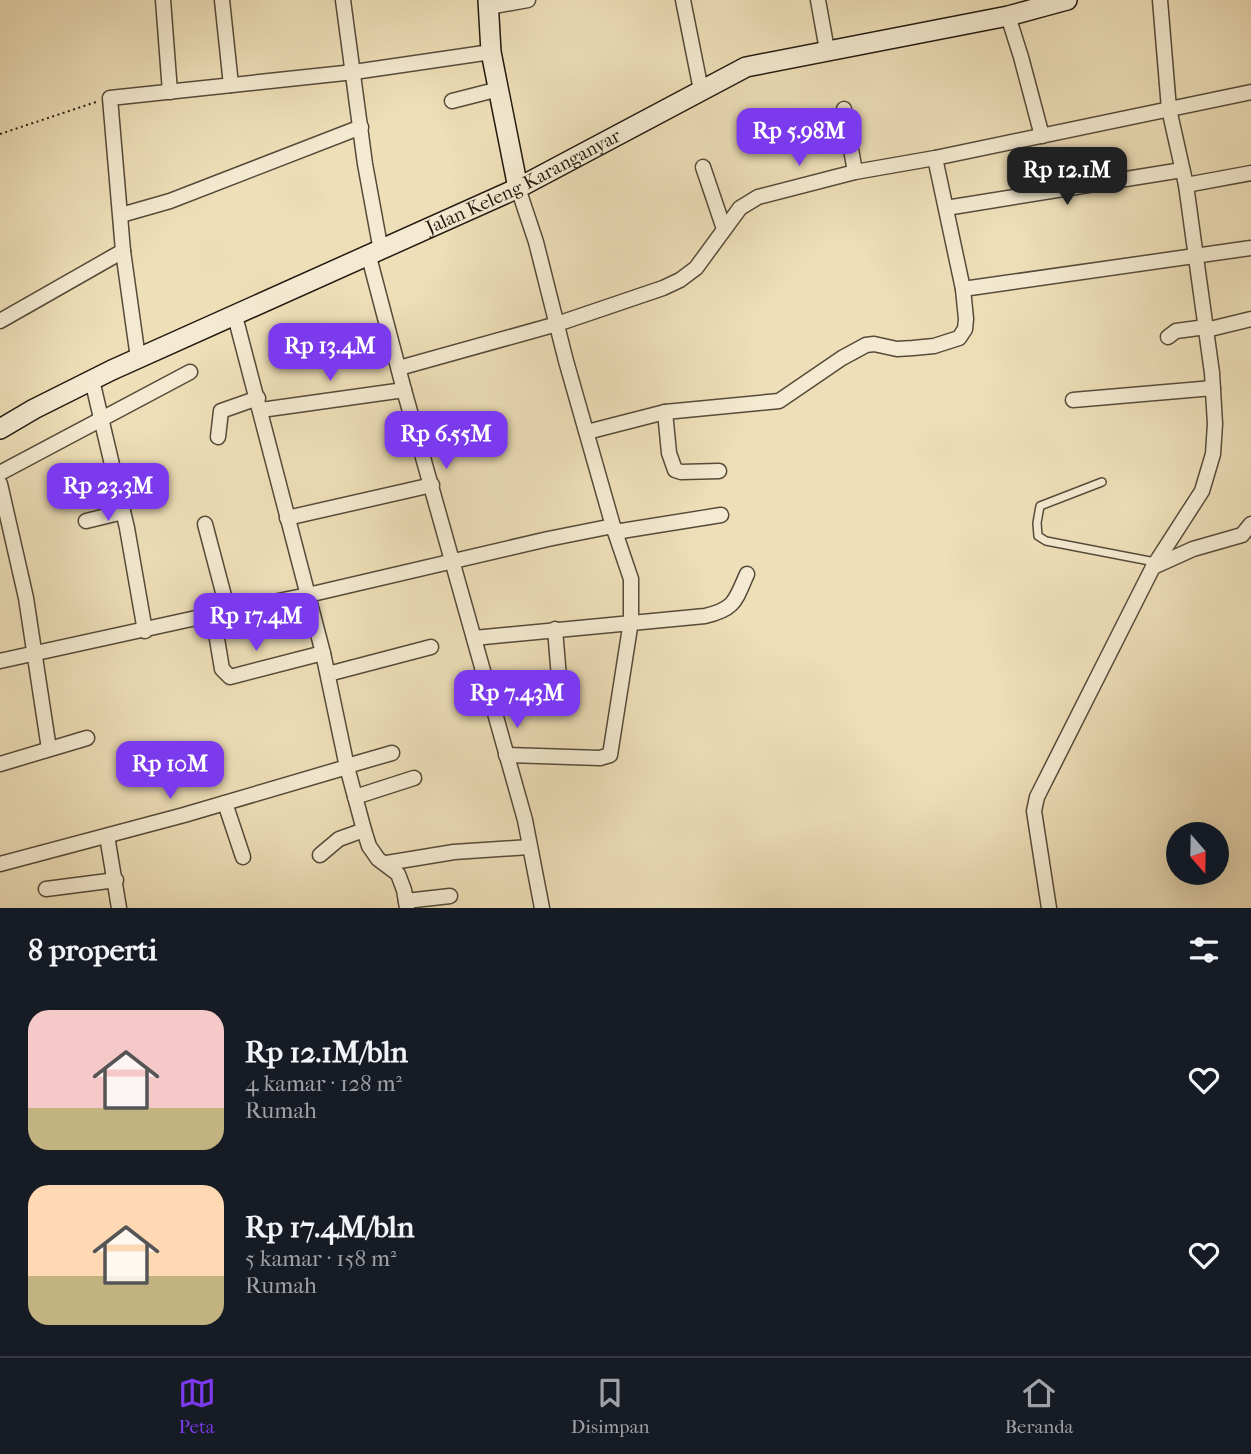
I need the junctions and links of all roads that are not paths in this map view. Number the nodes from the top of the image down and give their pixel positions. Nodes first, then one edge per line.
1 (163, 0) edge
2 (222, 0) edge
3 (343, 0) edge
4 (528, 0) edge
5 (683, 0) edge
6 (818, 0) edge
7 (1067, 0) edge
8 (1160, 0) edge
9 (488, 4) edge
10 (1008, 16) junction
11 (827, 50) junction
12 (491, 52) junction
13 (354, 72) junction
14 (232, 85) junction
15 (499, 89) junction
16 (701, 90) junction
17 (170, 92) junction
18 (1251, 92) edge
19 (452, 101) dead end
20 (844, 109) dead end
21 (1169, 109) junction
22 (361, 127) junction
23 (1042, 136) junction
24 (935, 158) junction
25 (703, 167) dead end
26 (1182, 170) junction
27 (855, 172) junction
28 (1251, 173) edge
29 (1186, 185) junction
30 (518, 188) junction
31 (946, 208) junction
32 (121, 215) junction
33 (724, 229) junction
34 (1251, 248) edge
35 (123, 251) junction
36 (375, 254) junction
37 (1195, 256) junction
38 (964, 289) junction
39 (235, 316) junction
40 (1251, 319) edge
41 (0, 321) edge
42 (557, 324) junction
43 (1206, 328) junction
44 (1168, 337) dead end
45 (138, 358) junction
46 (399, 368) junction
47 (190, 372) dead end
48 (1213, 388) junction
49 (404, 390) junction
50 (1073, 400) dead end
51 (97, 401) junction
52 (260, 404) junction
53 (665, 412) junction
54 (0, 429) edge
55 (587, 432) junction
56 (218, 438) dead end
57 (719, 471) dead end
58 (0, 473) edge
59 (1102, 482) dead end
60 (0, 484) edge
61 (432, 485) junction
62 (123, 512) junction
63 (721, 515) dead end
64 (287, 518) junction
65 (86, 521) dead end
66 (205, 524) dead end
67 (1251, 524) edge
68 (614, 529) junction
69 (452, 562) junction
70 (1155, 564) junction
71 (747, 574) dead end
72 (308, 596) junction
73 (228, 611) junction
74 (213, 615) junction
75 (631, 621) junction
76 (555, 629) junction
77 (145, 631) junction
78 (474, 638) junction
79 (431, 647) dead end
80 (323, 653) junction
81 (34, 654) junction
82 (0, 662) edge
83 (328, 674) junction
84 (561, 702) dead end
85 (88, 738) dead end
86 (49, 749) junction
87 (393, 753) dead end
88 (506, 755) junction
89 (0, 764) edge
90 (347, 766) junction
91 (414, 778) dead end
92 (355, 797) junction
93 (225, 803) junction
94 (364, 830) junction
95 (107, 836) junction
96 (529, 847) junction
97 (320, 855) dead end
98 (243, 857) dead end
99 (387, 863) junction
100 (0, 864) edge
101 (116, 880) junction
102 (46, 889) dead end
103 (450, 896) dead end
104 (407, 904) edge
105 (119, 908) edge
106 (542, 908) edge
107 (1049, 908) edge

1 - 17 street
2 - 14 street
3 - 13 street
4 - 9 street
5 - 16 street
6 - 11 street
7 - 10 main road, Jalan Keleng Karanganyar
8 - 21 street
9 - 12 main road
10 - 11 main road, Jalan Keleng Karanganyar
10 - 23 street
11 - 16 main road, Jalan Keleng Karanganyar
12 - 13 street
12 - 15 main road
13 - 14 street
13 - 22 street
14 - 17 street
15 - 19 street
15 - 30 main road
16 - 30 main road, Jalan Keleng Karanganyar
17 - 32 street
18 - 21 street
20 - 27 street
21 - 23 street
21 - 26 street
22 - 32 street
22 - 36 street
23 - 24 street
24 - 27 street
24 - 31 street
25 - 33 street
26 - 29 street
26 - 31 street
27 - 33 street
28 - 29 street
29 - 37 street
30 - 36 main road, Jalan Keleng Karanganyar
30 - 42 street
31 - 38 street
32 - 35 street
33 - 42 street
34 - 37 street
35 - 41 street
35 - 45 street
36 - 39 main road, Jalan Keleng Karanganyar
36 - 46 street
37 - 38 street
37 - 43 street
38 - 53 street
39 - 45 main road, Jalan Keleng Karanganyar
39 - 52 street
40 - 43 street
42 - 46 street
42 - 55 street
43 - 44 street
43 - 48 street
45 - 51 main road, Jalan Keleng Karanganyar
46 - 49 street
47 - 51 street
48 - 50 street
48 - 70 street
49 - 52 street
49 - 61 street
51 - 54 main road, Jalan Keleng Karanganyar
51 - 58 street
51 - 62 street
52 - 56 street
52 - 64 street
53 - 55 street
53 - 57 street
55 - 68 street
59 - 70 lane
60 - 81 street
61 - 64 street
61 - 69 street
62 - 65 street
62 - 77 street
63 - 68 street
64 - 72 street
66 - 73 street
67 - 70 street
68 - 69 street
68 - 75 street
69 - 72 street
69 - 78 street
70 - 107 street
71 - 75 street
72 - 73 street
72 - 80 street
73 - 74 street
74 - 77 street
74 - 80 street
75 - 76 street
75 - 88 street
76 - 78 street
76 - 84 street
77 - 81 street
78 - 88 street
79 - 83 street
80 - 83 street
81 - 82 street
81 - 86 street
83 - 90 street
85 - 86 street
86 - 89 street
87 - 90 street
88 - 96 street
90 - 92 street
90 - 93 street
91 - 92 street
92 - 94 street
93 - 95 street
93 - 98 street
94 - 97 street
94 - 99 street
95 - 100 street
95 - 101 street
96 - 99 street
96 - 106 street
99 - 104 street
101 - 102 street
101 - 105 street
103 - 104 street

